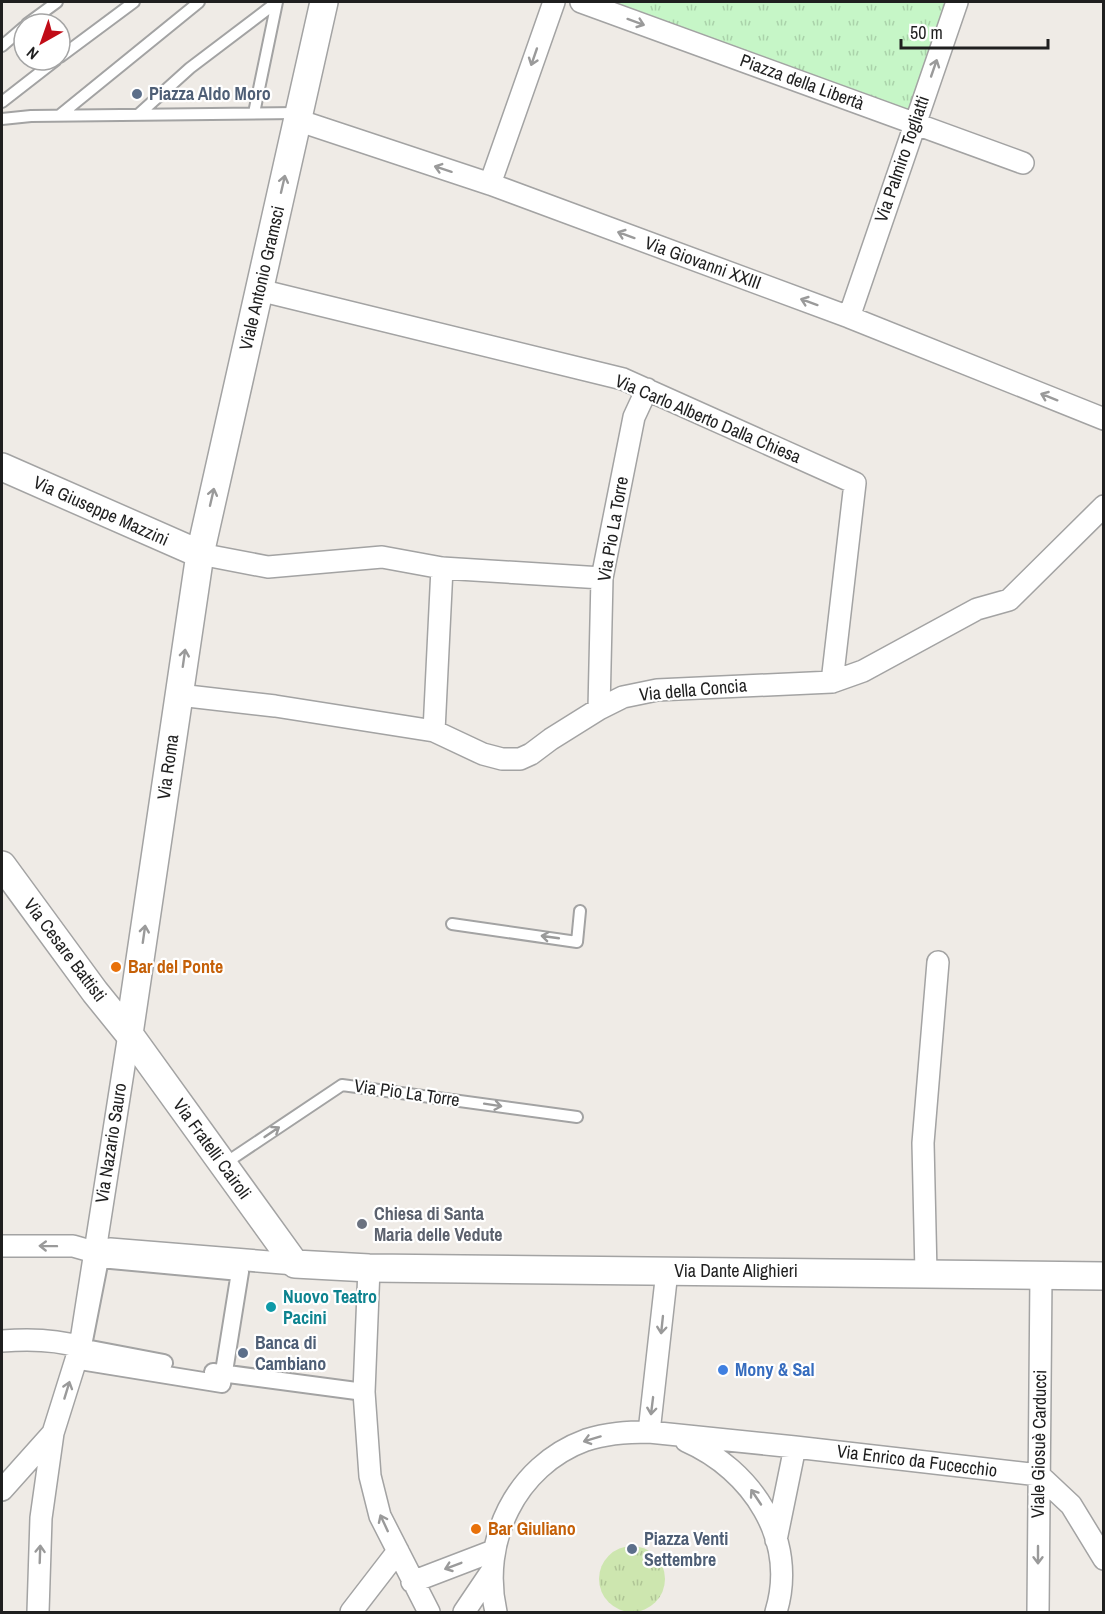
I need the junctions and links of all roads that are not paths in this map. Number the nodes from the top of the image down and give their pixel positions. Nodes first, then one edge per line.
1 (57, 2) edge
2 (134, 2) edge
3 (199, 2) edge
4 (277, 2) edge
5 (324, 2) edge
6 (554, 2) edge
7 (581, 2) edge
8 (957, 2) edge
9 (44, 12) edge
10 (72, 48) edge
11 (41, 72) edge
12 (2, 102) edge
13 (254, 113) junction
14 (139, 114) junction
15 (60, 115) junction
16 (298, 117) junction
17 (2, 119) edge
18 (914, 123) junction
19 (1023, 163) dead end
20 (490, 184) junction
21 (259, 290) junction
22 (849, 317) junction
23 (647, 389) junction
24 (1104, 419) edge
25 (2, 467) edge
26 (1104, 506) edge
27 (200, 554) junction
28 (442, 568) junction
29 (602, 578) junction
30 (832, 682) junction
31 (179, 695) junction
32 (599, 709) junction
33 (434, 731) junction
34 (2, 865) edge
35 (580, 911) dead end
36 (452, 924) dead end
37 (938, 962) dead end
38 (137, 981) junction
39 (95, 992) junction
40 (129, 1034) junction
41 (577, 1117) dead end
42 (223, 1164) junction
43 (2, 1246) edge
44 (94, 1252) junction
45 (295, 1264) junction
46 (369, 1268) junction
47 (667, 1271) junction
48 (926, 1273) junction
49 (1041, 1275) junction
50 (1104, 1276) edge
51 (2, 1341) edge
52 (81, 1348) junction
53 (224, 1374) junction
54 (364, 1392) junction
55 (650, 1432) junction
56 (53, 1434) junction
57 (795, 1447) junction
58 (1039, 1475) junction
59 (2, 1490) edge
60 (776, 1540) junction
61 (398, 1551) junction
62 (1104, 1559) edge
63 (492, 1561) junction
64 (412, 1582) junction
65 (38, 1612) edge
66 (351, 1612) edge
67 (429, 1612) edge
68 (464, 1612) edge
69 (496, 1612) edge
70 (776, 1612) edge
71 (1038, 1612) edge

1 - 9 lane
2 - 10 lane
3 - 15 lane
4 - 13 lane
4 - 14 lane
5 - 16 street, Viale Antonio Gramsci
6 -> 20 street
7 -> 18 street, Piazza della Libertà
18 -> 8 street, Via Palmiro Togliatti
11 - 12 lane
13 - 14 lane
13 - 16 lane
14 - 15 lane
15 - 17 lane
20 -> 16 street, Via Giovanni XXIII
21 -> 16 street, Viale Antonio Gramsci
18 - 19 street, Piazza della Libertà
18 - 22 street, Via Palmiro Togliatti
22 -> 20 street, Via Giovanni XXIII
21 - 23 street, Via Carlo Alberto Dalla Chiesa
27 -> 21 street, Viale Antonio Gramsci
24 -> 22 street, Via Giovanni XXIII
23 - 29 street, Via Pio La Torre
23 - 30 street, Via Carlo Alberto Dalla Chiesa
25 - 27 street, Via Giuseppe Mazzini
26 - 30 street, Via della Concia
27 - 28 street
31 -> 27 street, Via Roma
28 - 29 street
28 - 33 street
29 - 32 street, Via Pio La Torre
30 - 32 street, Via della Concia
31 - 33 street, Via della Concia
38 -> 31 street, Via Roma
32 - 33 street, Via della Concia
34 - 39 street, Via Cesare Battisti
35 -> 36 lane
37 - 48 street
38 - 39 street
38 - 40 street, Via Roma
39 - 40 street, Via Cesare Battisti
40 - 42 street, Via Fratelli Cairoli
40 - 44 street, Via Nazario Sauro
42 -> 41 lane, Via Pio La Torre
42 - 45 street, Via Fratelli Cairoli
44 -> 43 street
44 - 45 street
44 - 52 street, Via Nazario Sauro
45 - 46 street, Via Dante Alighieri
46 - 47 street, Via Dante Alighieri
46 - 54 street
47 - 48 street, Via Dante Alighieri
47 -> 55 street
48 - 49 street, Via Dante Alighieri
49 - 50 street, Via Dante Alighieri
49 - 58 street, Viale Giosuè Carducci
51 - 52 street
52 - 53 street
52 - 53 street
56 -> 52 street, Via Nazario Sauro
53 - 54 street
61 -> 54 street
55 - 57 street
60 -> 55 street
55 -> 63 street
56 - 59 street
65 -> 56 street, Via Nazario Sauro
57 - 58 street, Via Enrico da Fucecchio
57 - 60 street
58 - 62 street
58 -> 71 street, Viale Giosuè Carducci
60 - 70 street
61 - 64 street
61 - 66 street
63 -> 64 street
63 - 68 street
63 - 69 street
64 - 67 street

